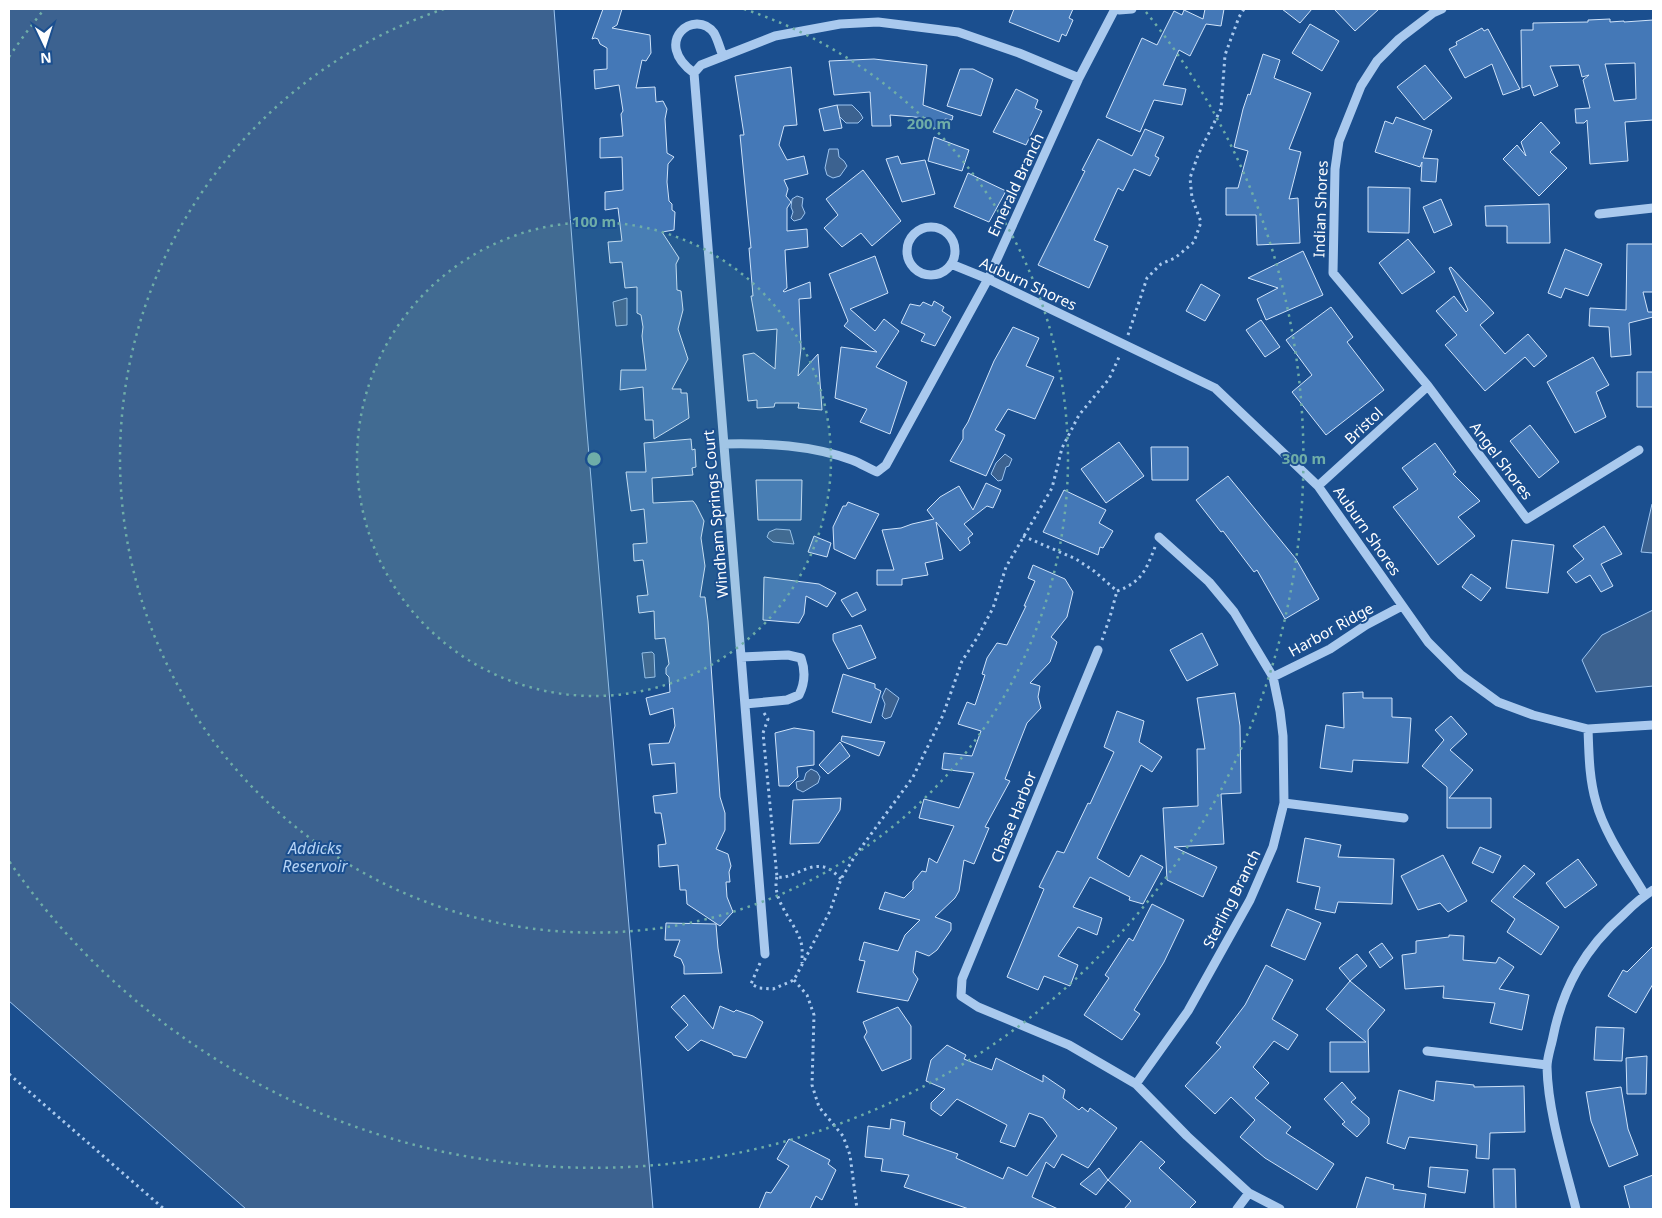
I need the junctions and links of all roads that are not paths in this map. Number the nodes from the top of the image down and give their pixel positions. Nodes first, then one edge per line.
1 (1115, 9) edge
2 (1132, 9) edge
3 (1442, 9) edge
4 (723, 56) junction
5 (694, 73) junction
6 (1079, 78) junction
7 (1653, 208) edge
8 (1599, 214) dead end
9 (951, 264) junction
10 (988, 279) junction
11 (1428, 386) junction
12 (724, 444) junction
13 (1639, 450) dead end
14 (1318, 486) junction
15 (1159, 537) road end
16 (1402, 606) junction
17 (1098, 650) road end
18 (741, 657) junction
19 (1273, 677) junction
20 (744, 704) junction
21 (1653, 724) edge
22 (1588, 729) junction
23 (1284, 803) junction
24 (1404, 818) dead end
25 (1653, 890) edge
26 (1645, 895) junction
27 (764, 954) road end
28 (1427, 1051) dead end
29 (1547, 1066) junction
30 (1136, 1084) junction
31 (1249, 1193) junction
32 (1237, 1209) edge
33 (1280, 1209) edge
34 (1576, 1209) edge

1 - 2 street
1 - 6 street, Emerald Branch
3 - 11 street, Indian Shores
4 - 5 street
4 - 5 street
4 - 6 street
5 - 12 street, Windham Springs Court
6 - 10 street, Emerald Branch
7 - 8 street
9 - 9 street
9 - 10 street, Auburn Shores
10 - 12 street, Emerald Branch
10 - 14 street, Auburn Shores
11 - 13 street, Angel Shores
11 - 14 street, Bristol
12 - 18 street, Windham Springs Court
14 - 16 street, Auburn Shores
15 - 19 street, Sterling Branch
16 - 19 street, Harbor Ridge
16 - 22 street, Auburn Shores
17 - 30 street, Chase Harbor
18 - 20 street, Windham Springs Court
18 - 20 street
19 - 23 street, Sterling Branch
20 - 27 street, Windham Springs Court
21 - 22 street, Auburn Shores
22 - 26 street
23 - 24 street
23 - 30 street, Sterling Branch
25 - 26 street
26 - 29 street
28 - 29 street
29 - 34 street
30 - 31 street
31 - 32 street
31 - 33 street

